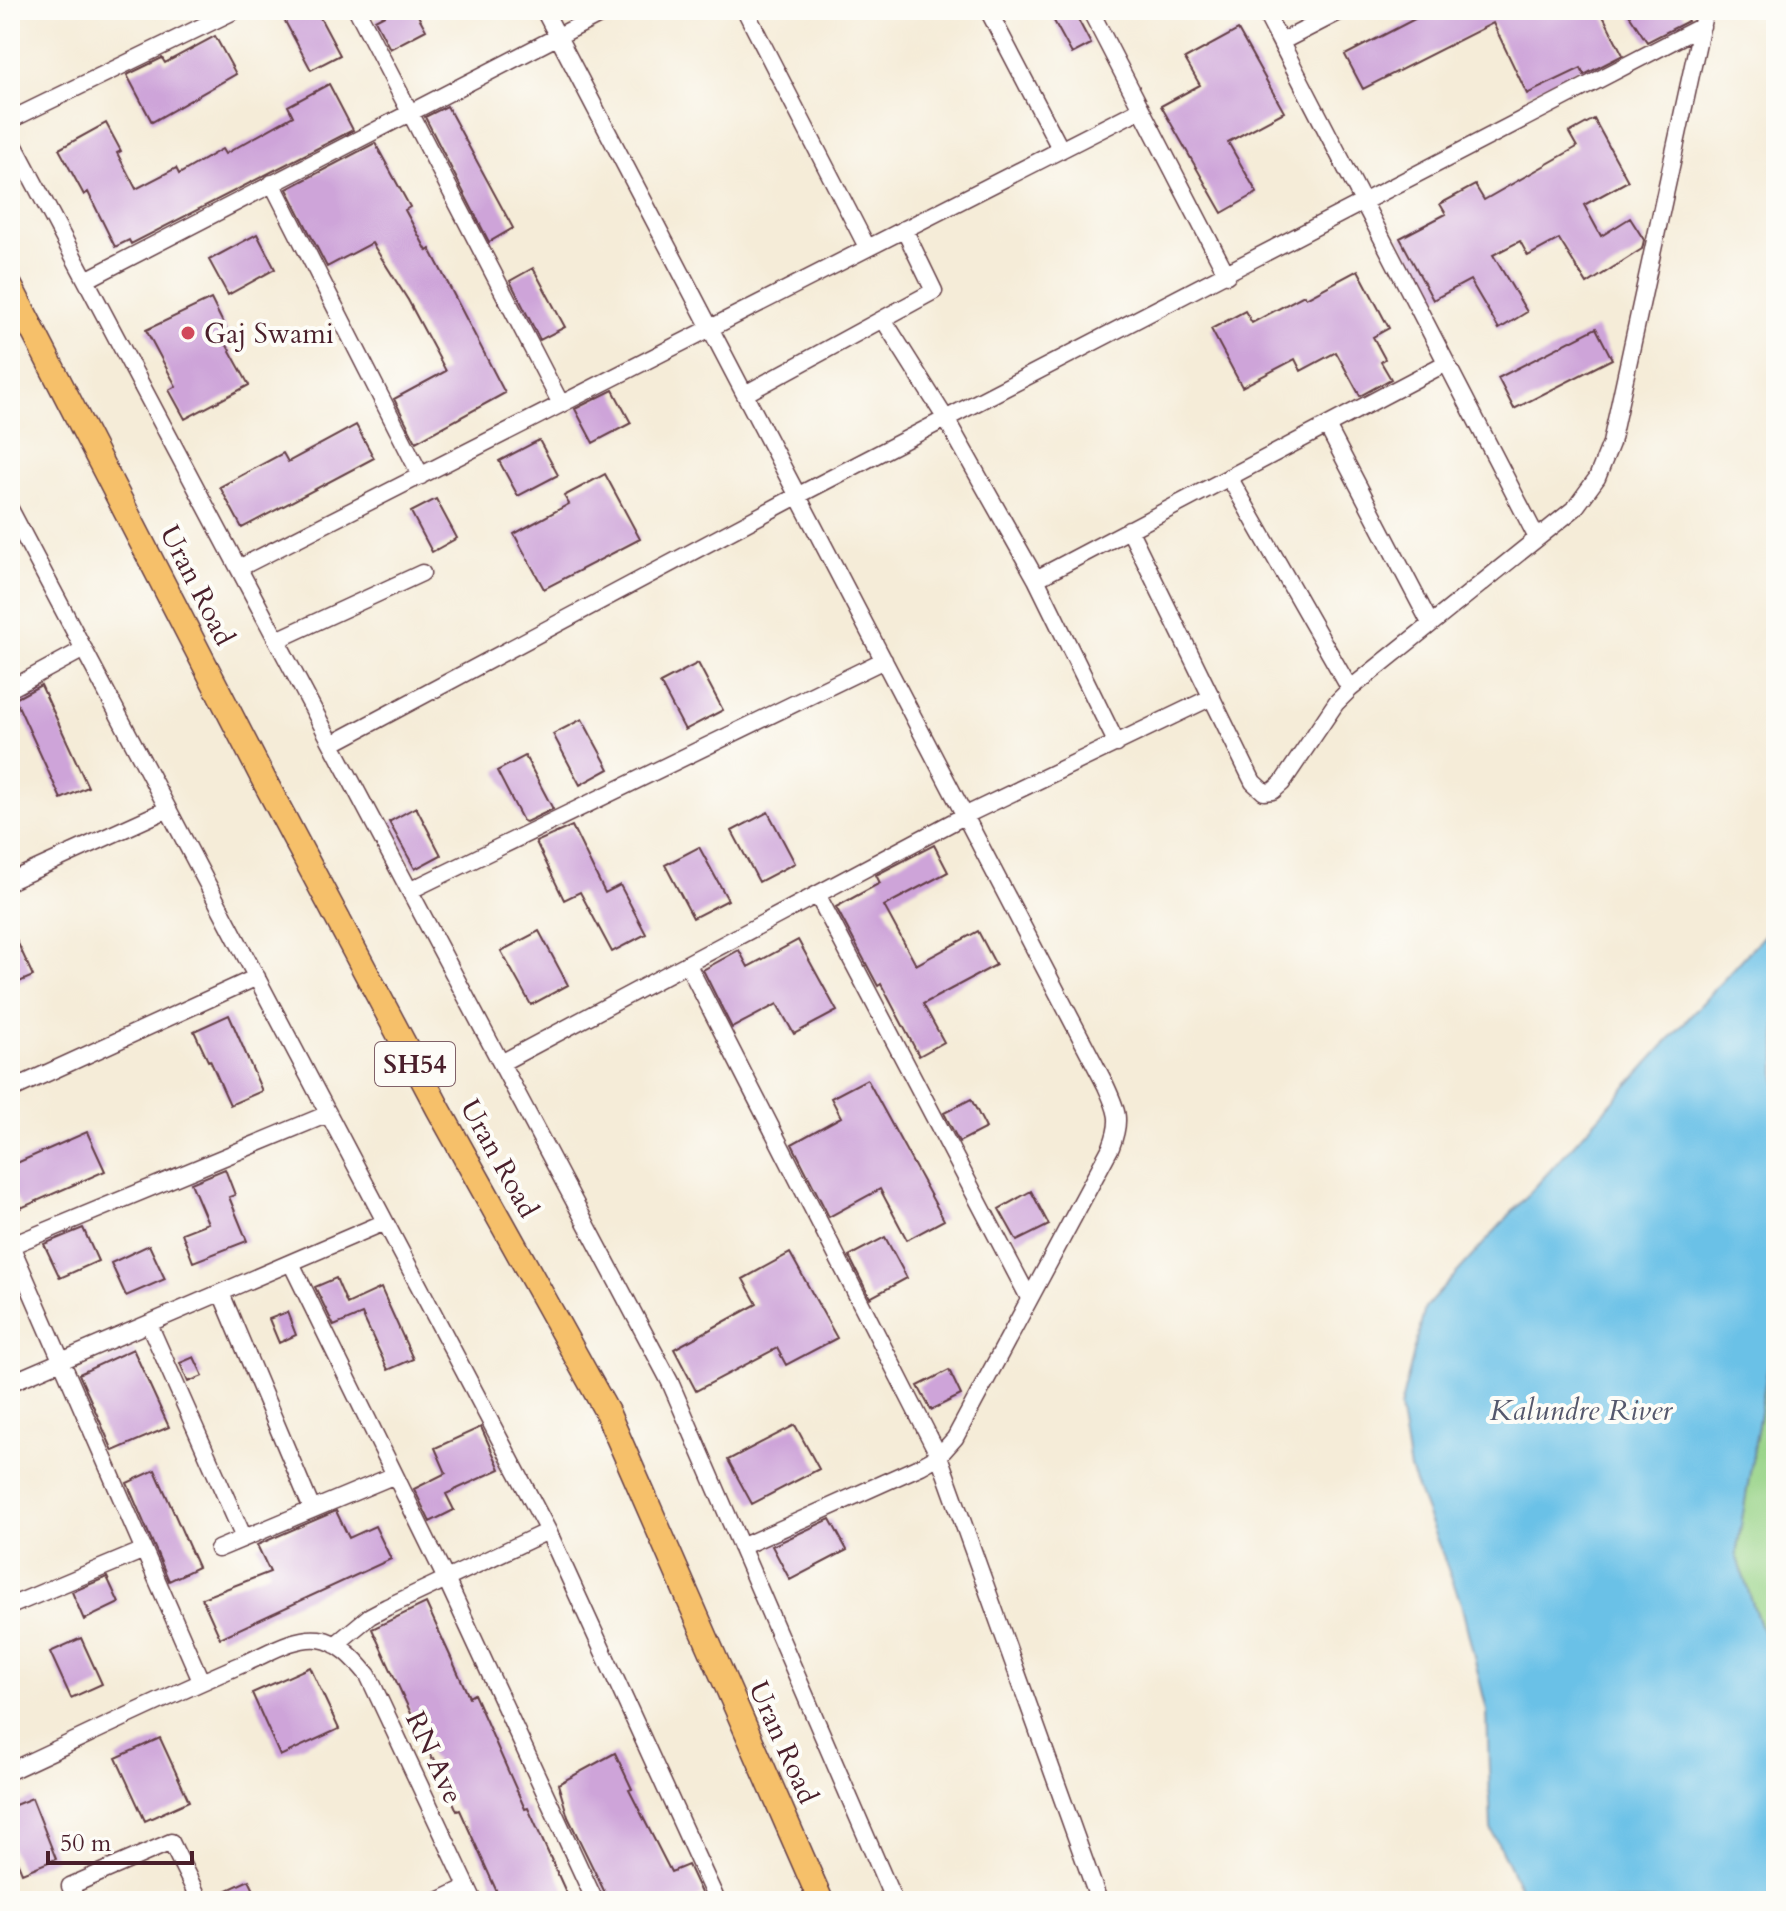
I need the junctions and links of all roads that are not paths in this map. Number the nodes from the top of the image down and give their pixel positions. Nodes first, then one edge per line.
1 (236, 10) edge
2 (357, 10) edge
3 (544, 10) edge
4 (609, 10) edge
5 (745, 10) edge
6 (988, 10) edge
7 (1090, 10) edge
8 (1264, 10) edge
9 (1343, 10) edge
10 (1703, 18) edge
11 (558, 37) junction
12 (1281, 42) junction
13 (1141, 109) junction
14 (410, 112) junction
15 (10, 120) edge
16 (10, 137) edge
17 (1061, 150) junction
18 (272, 183) junction
19 (1364, 203) junction
20 (904, 229) junction
21 (867, 247) junction
22 (1227, 275) junction
23 (86, 280) junction
24 (10, 286) edge
25 (883, 319) junction
26 (710, 326) junction
27 (1446, 363) junction
28 (745, 394) junction
29 (561, 404) junction
30 (946, 419) junction
31 (1327, 426) junction
32 (421, 476) junction
33 (1229, 477) junction
34 (797, 496) junction
35 (10, 509) edge
36 (1129, 529) junction
37 (1537, 538) junction
38 (239, 568) junction
39 (422, 573) dead end
40 (1036, 579) junction
41 (1430, 623) junction
42 (277, 640) junction
43 (84, 649) junction
44 (884, 660) junction
45 (10, 689) edge
46 (1350, 689) junction
47 (1212, 697) junction
48 (332, 744) junction
49 (1117, 744) junction
50 (168, 809) junction
51 (964, 816) junction
52 (10, 881) edge
53 (411, 890) junction
54 (818, 896) junction
55 (688, 965) junction
56 (257, 977) junction
57 (501, 1063) junction
58 (10, 1090) edge
59 (328, 1114) junction
60 (385, 1222) junction
61 (10, 1245) edge
62 (291, 1263) junction
63 (221, 1293) junction
64 (1029, 1298) junction
65 (149, 1324) junction
66 (61, 1362) junction
67 (10, 1383) edge
68 (939, 1456) junction
69 (395, 1475) junction
70 (312, 1509) junction
71 (548, 1531) junction
72 (244, 1538) junction
73 (741, 1547) junction
74 (218, 1549) dead end
75 (144, 1550) junction
76 (446, 1579) junction
77 (10, 1606) edge
78 (335, 1645) junction
79 (201, 1681) junction
80 (10, 1771) edge
81 (471, 1894) edge
82 (892, 1898) edge
83 (77, 1901) edge
84 (200, 1901) edge
85 (438, 1901) edge
86 (595, 1901) edge
87 (717, 1901) edge
88 (821, 1901) edge
89 (1099, 1901) edge

1 - 15 street
2 - 14 street
3 - 11 street
4 - 11 street
5 - 21 street
6 - 17 street
7 - 13 street
8 - 12 street
9 - 12 street
10 - 19 street
10 - 37 street
11 - 14 street
11 - 26 street
12 - 19 street
13 - 17 street
13 - 22 street
14 - 18 street
14 - 29 street
16 - 23 street
17 - 20 street
18 - 23 street
18 - 32 street
19 - 22 street
19 - 27 street
20 - 21 street
20 - 25 street
21 - 26 street
22 - 30 street
23 - 38 street
24 - 88 main road, Uran Road / SH54
25 - 28 street
25 - 30 street
26 - 28 street
26 - 29 street
27 - 31 street
27 - 37 street
28 - 34 street
29 - 32 street
30 - 34 street
30 - 40 street
31 - 33 street
31 - 41 street
32 - 38 street
33 - 36 street
33 - 46 street
34 - 44 street
34 - 48 street
35 - 43 street
36 - 40 street
36 - 47 street
37 - 41 street
38 - 42 street
39 - 42 street
40 - 49 street
41 - 46 street
42 - 48 street
43 - 45 street
43 - 50 street
44 - 51 street
44 - 53 street
46 - 47 street
47 - 49 street
48 - 53 street
49 - 51 street
50 - 52 street
50 - 56 street
51 - 54 street
51 - 64 street
53 - 57 street
54 - 55 street
54 - 64 street
55 - 57 street
55 - 68 street
56 - 58 street
56 - 59 street
57 - 73 street
59 - 60 street
59 - 61 street
60 - 62 street
60 - 71 street
61 - 66 street
62 - 63 street
62 - 69 street
63 - 65 street
63 - 70 street
64 - 68 street
65 - 66 street
65 - 72 street
66 - 67 street
66 - 75 street
68 - 73 street
68 - 89 street
69 - 70 street
69 - 76 street
70 - 72 street
71 - 76 street
71 - 87 street
72 - 74 street
73 - 82 street
75 - 77 street
75 - 79 street
76 - 78 street
76 - 86 street
78 - 79 street
78 - 81 street, RN Ave
79 - 80 street
81 - 85 street
83 - 84 street

